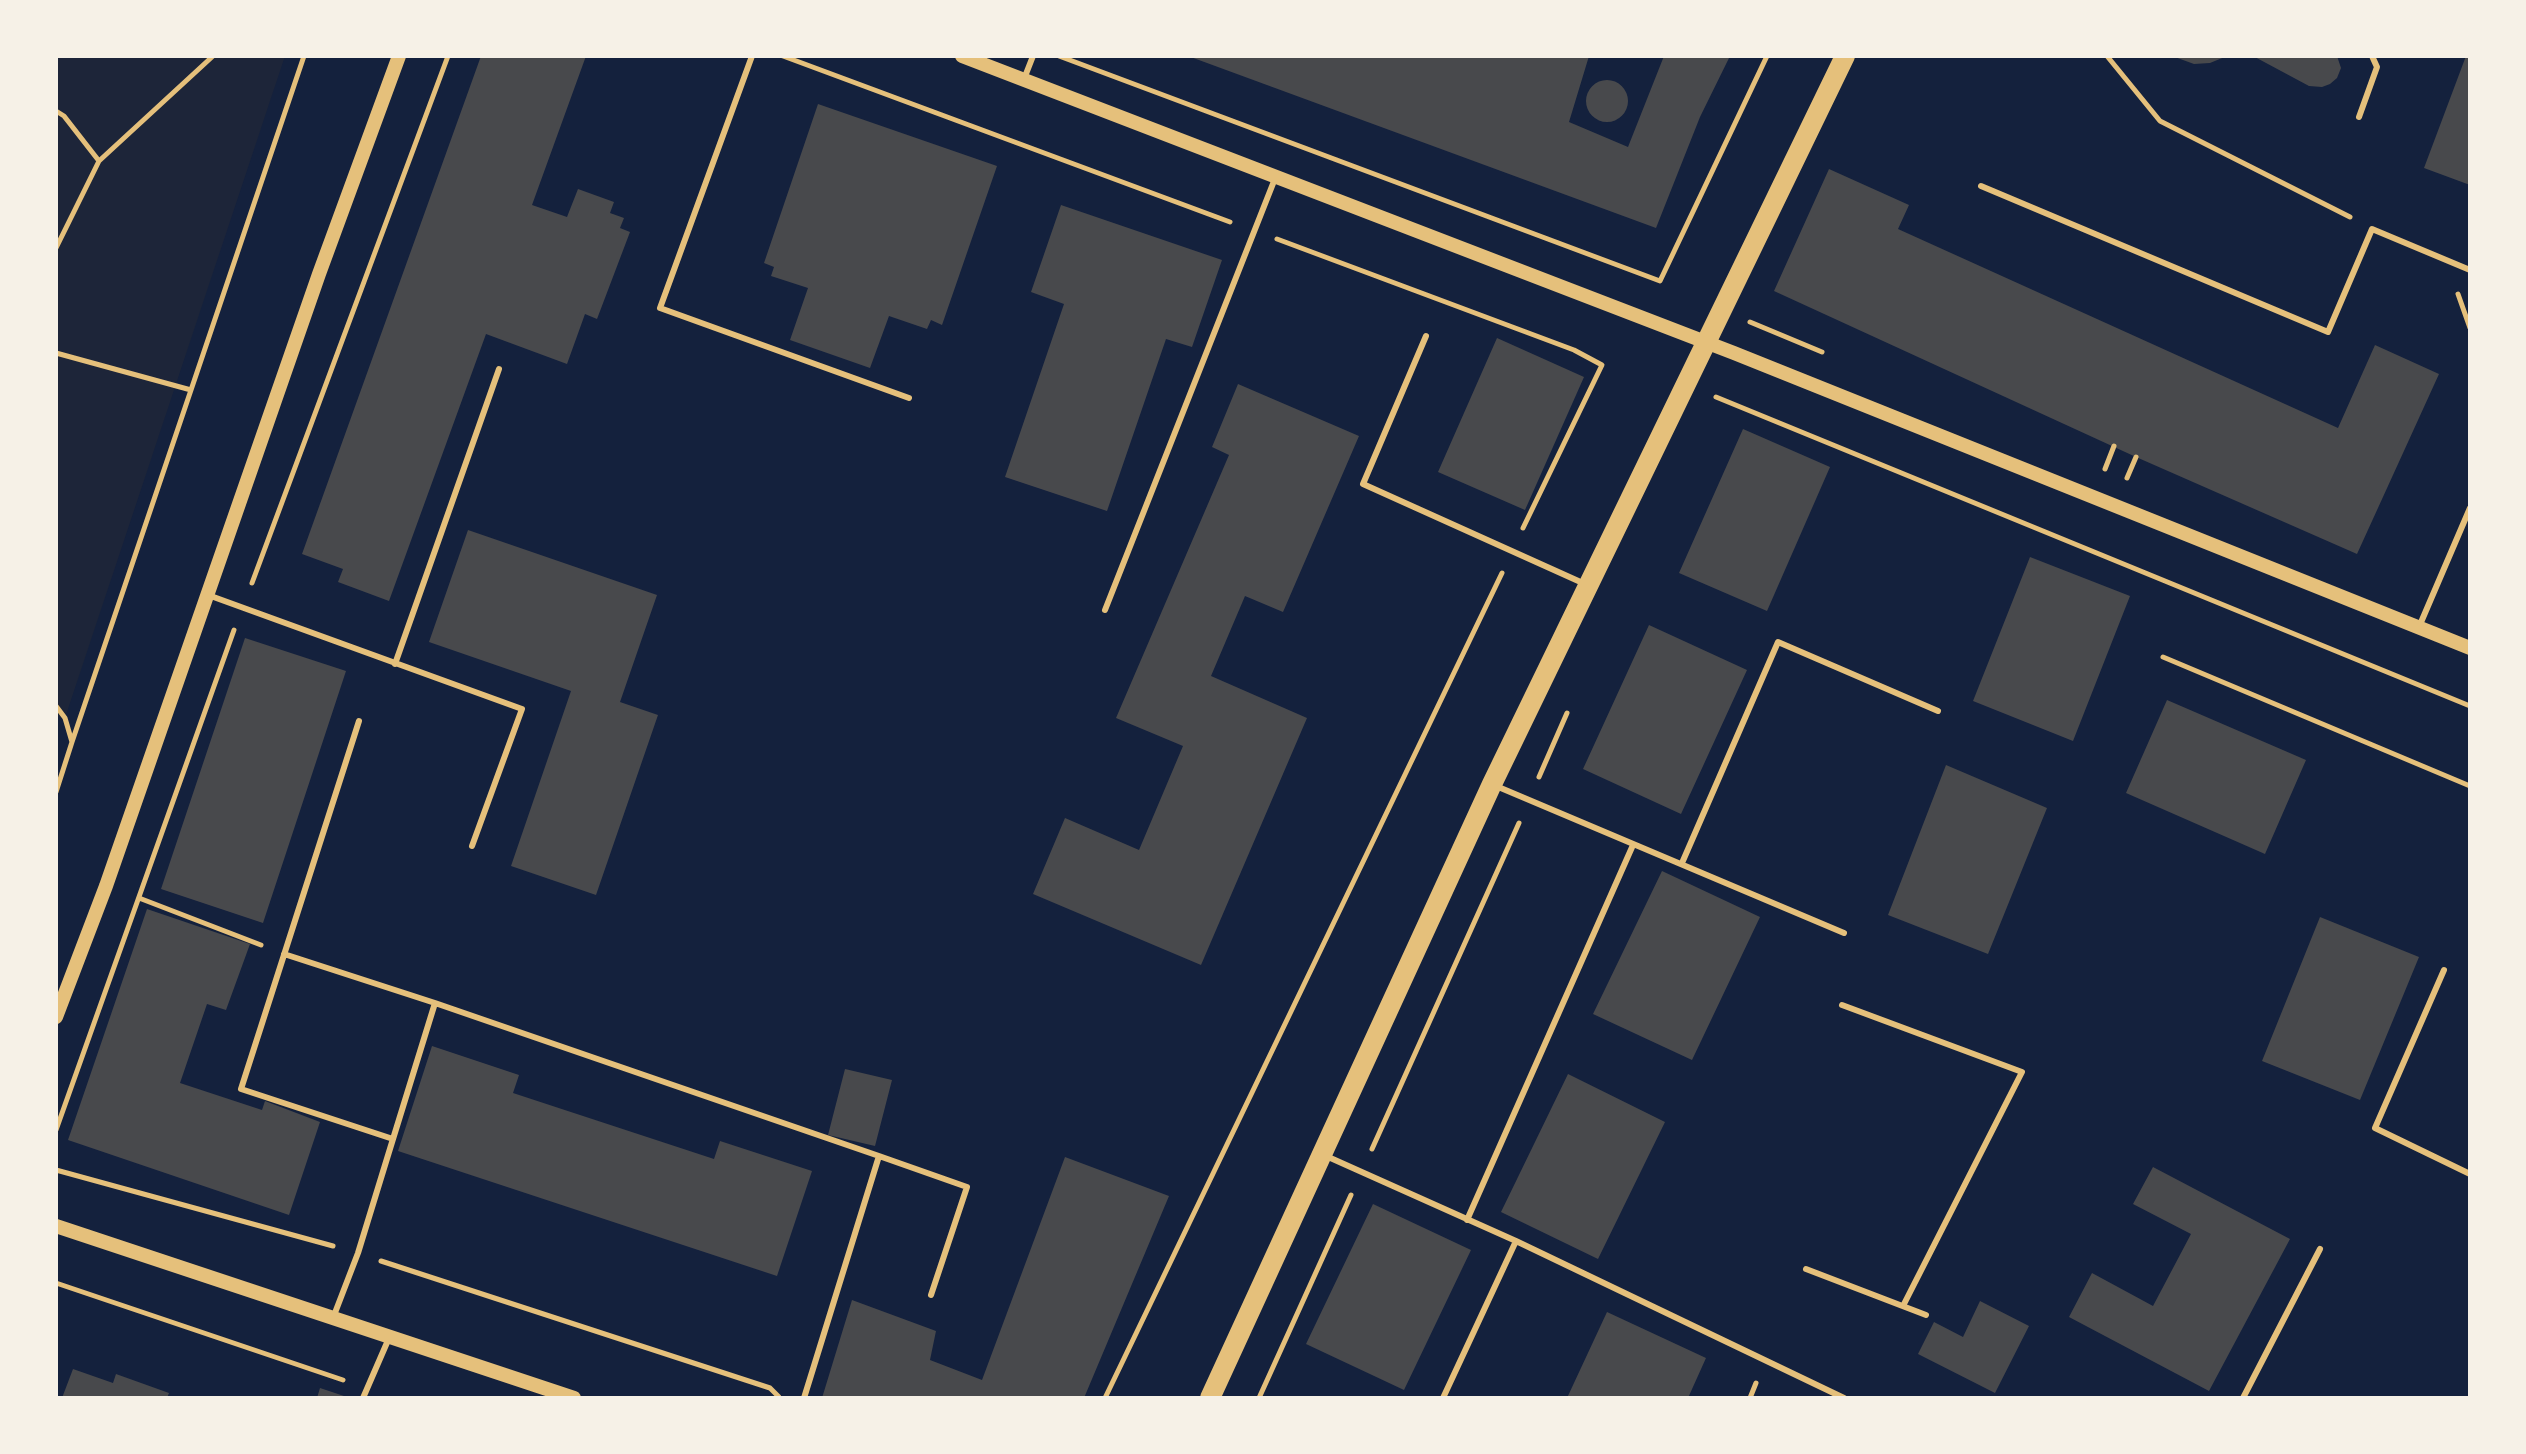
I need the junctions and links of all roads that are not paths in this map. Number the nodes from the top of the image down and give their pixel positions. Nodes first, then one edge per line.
1 (399, 56) edge
2 (752, 56) edge
3 (962, 56) edge
4 (1033, 56) edge
5 (1845, 56) edge
6 (2372, 56) edge
7 (1024, 79) junction
8 (2359, 117) dead end
9 (1276, 176) junction
10 (1981, 186) dead end
11 (2470, 270) edge
12 (1426, 336) dead end
13 (1704, 344) junction
14 (499, 369) dead end
15 (909, 398) dead end
16 (2470, 508) edge
17 (1589, 586) junction
18 (207, 595) junction
19 (1105, 610) dead end
20 (2419, 627) junction
21 (2470, 648) edge
22 (395, 664) junction
23 (1938, 711) dead end
24 (359, 721) dead end
25 (1492, 784) junction
26 (1633, 845) junction
27 (472, 846) dead end
28 (1682, 863) junction
29 (1844, 933) dead end
30 (284, 954) junction
31 (2444, 970) dead end
32 (435, 1003) junction
33 (1842, 1005) dead end
34 (56, 1017) edge
35 (393, 1139) junction
36 (1322, 1154) junction
37 (879, 1156) junction
38 (2470, 1174) edge
39 (1467, 1220) junction
40 (56, 1226) edge
41 (1516, 1241) junction
42 (2320, 1249) dead end
43 (1806, 1269) dead end
44 (931, 1295) dead end
45 (1903, 1306) junction
46 (1926, 1315) dead end
47 (333, 1318) junction
48 (389, 1338) junction
49 (363, 1398) edge
50 (574, 1398) edge
51 (804, 1398) edge
52 (1210, 1398) edge
53 (1443, 1398) edge
54 (1844, 1398) edge
55 (2243, 1398) edge

1 - 18 street
2 - 15 lane
3 - 7 street
4 - 7 lane
5 - 13 main road
6 - 8 lane
7 - 9 street
9 - 13 street
9 - 19 lane
10 - 11 lane
12 - 17 lane
13 - 17 main road
13 - 20 street
14 - 22 lane
16 - 20 lane
17 - 25 main road
18 - 22 lane
18 - 34 street
20 - 21 street
22 - 27 lane
23 - 28 lane
24 - 30 lane
25 - 26 lane
25 - 36 main road
26 - 28 lane
26 - 39 lane
28 - 29 lane
30 - 32 lane
30 - 35 lane
31 - 38 lane
32 - 35 lane
32 - 37 lane
33 - 45 lane
35 - 47 lane
36 - 39 lane
36 - 52 main road
37 - 44 lane
37 - 51 lane
39 - 41 lane
40 - 47 street
41 - 53 lane
41 - 54 lane
42 - 55 lane
43 - 45 lane
45 - 46 lane
47 - 48 street
48 - 49 lane
48 - 50 street

